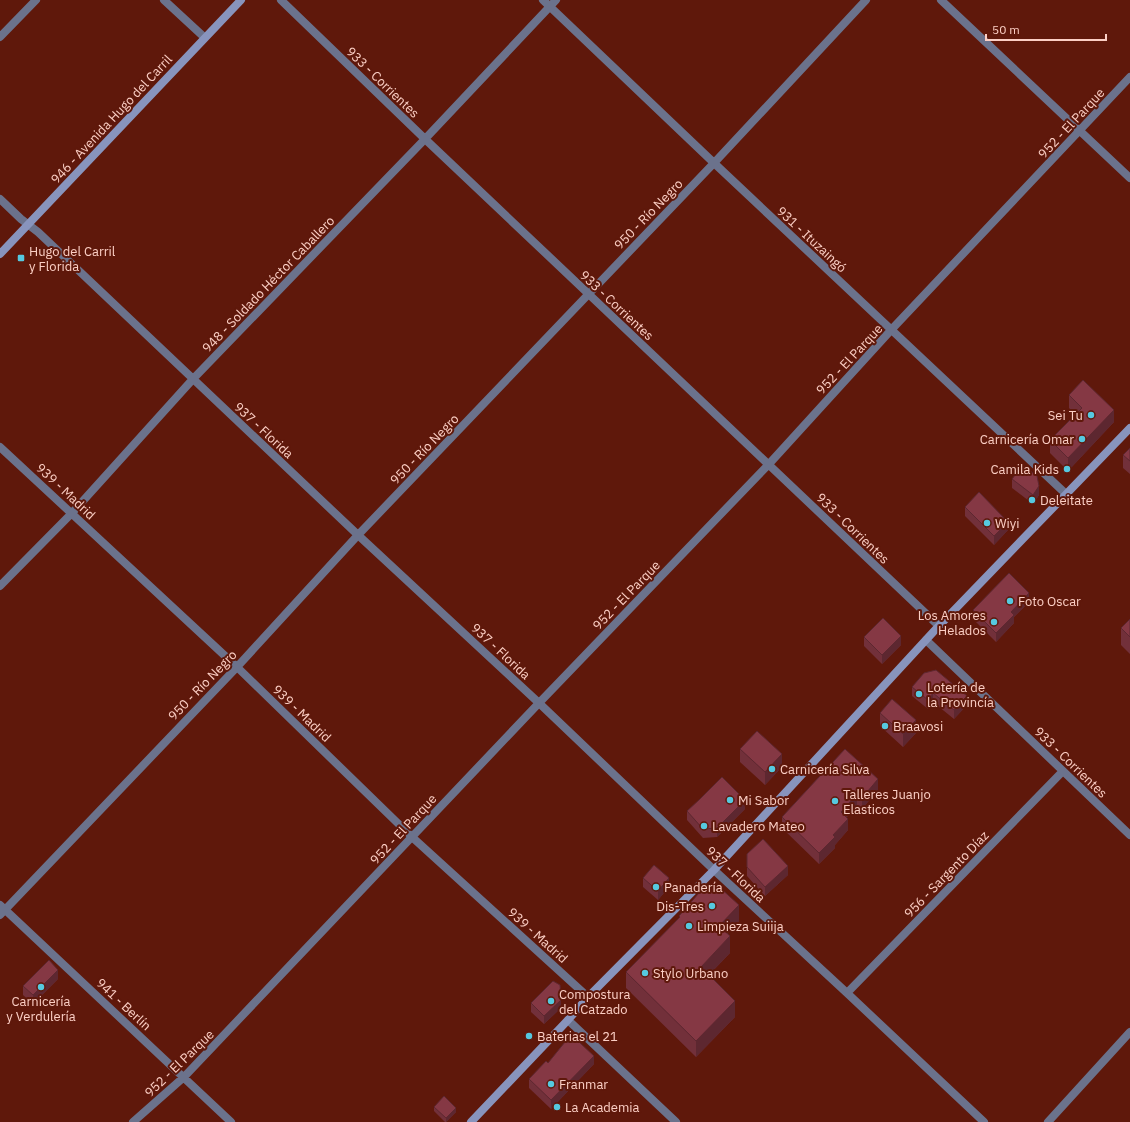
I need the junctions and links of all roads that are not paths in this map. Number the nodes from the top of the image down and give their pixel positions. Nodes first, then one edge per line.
1 (36, 0) edge
2 (164, 0) edge
3 (241, 0) edge
4 (280, 0) edge
5 (543, 0) edge
6 (556, 0) edge
7 (866, 0) edge
8 (941, 0) edge
9 (550, 6) junction
10 (0, 37) edge
11 (204, 37) junction
12 (1130, 77) edge
13 (1080, 131) junction
14 (425, 139) junction
15 (714, 163) junction
16 (1130, 178) edge
17 (0, 199) edge
18 (28, 225) junction
19 (0, 254) edge
20 (588, 294) junction
21 (892, 330) junction
22 (193, 379) junction
23 (1130, 428) edge
24 (0, 447) edge
25 (769, 464) junction
26 (1066, 494) junction
27 (72, 513) junction
28 (358, 535) junction
29 (0, 586) edge
30 (939, 626) junction
31 (926, 640) junction
32 (237, 666) junction
33 (539, 703) junction
34 (1062, 771) junction
35 (1130, 835) edge
36 (412, 837) junction
37 (714, 870) junction
38 (2, 910) edge
39 (847, 993) junction
40 (588, 997) junction
41 (568, 1020) junction
42 (1130, 1032) edge
43 (184, 1077) junction
44 (133, 1122) edge
45 (231, 1122) edge
46 (471, 1122) edge
47 (676, 1122) edge
48 (984, 1122) edge
49 (1048, 1122) edge

1 - 10 street
2 - 11 street
3 - 11 main road, 946 - Avenida Hugo del Carril
4 - 14 street, 933 - Corrientes
5 - 9 street, 931 - Ituzaingó
6 - 9 street, 948 - Soldado Héctor Caballero
7 - 15 street, 950 - Río Negro
8 - 13 street
9 - 14 street, 948 - Soldado Héctor Caballero
9 - 15 street, 931 - Ituzaingó
11 - 18 main road, 946 - Avenida Hugo del Carril
12 - 13 street, 952 - El Parque
13 - 16 street
13 - 21 street, 952 - El Parque
14 - 20 street, 933 - Corrientes
14 - 22 street, 948 - Soldado Héctor Caballero
15 - 20 street, 950 - Río Negro
15 - 21 street, 931 - Ituzaingó
17 - 18 street, 937 - Florida
18 - 19 main road, 946 - Avenida Hugo del Carril
18 - 22 street, 937 - Florida
20 - 25 street, 933 - Corrientes
20 - 28 street, 950 - Río Negro
21 - 25 street, 952 - El Parque
21 - 26 street, 931 - Ituzaingó
22 - 27 street, 948 - Soldado Héctor Caballero
22 - 28 street, 937 - Florida
23 - 26 main road
24 - 27 street, 939 - Madrid
25 - 30 street, 933 - Corrientes
25 - 33 street, 952 - El Parque
26 - 30 main road
27 - 29 street, 948 - Soldado Héctor Caballero
27 - 32 street, 939 - Madrid
28 - 32 street, 950 - Río Negro
28 - 33 street, 937 - Florida
30 - 31 main road
31 - 34 street, 933 - Corrientes
31 - 37 main road
32 - 36 street, 939 - Madrid
32 - 38 street, 950 - Río Negro
33 - 36 street, 952 - El Parque
33 - 37 street, 937 - Florida
34 - 35 street, 933 - Corrientes
34 - 39 street, 956 - Sargento Díaz
36 - 40 street, 939 - Madrid
36 - 43 street, 952 - El Parque
37 - 39 street, 937 - Florida
37 - 40 main road
38 - 43 street, 941 - Berlín
39 - 48 street, 937 - Florida
40 - 41 main road
41 - 46 main road
41 - 47 street
42 - 49 street
43 - 44 street, 952 - El Parque
43 - 45 street, 941 - Berlín

